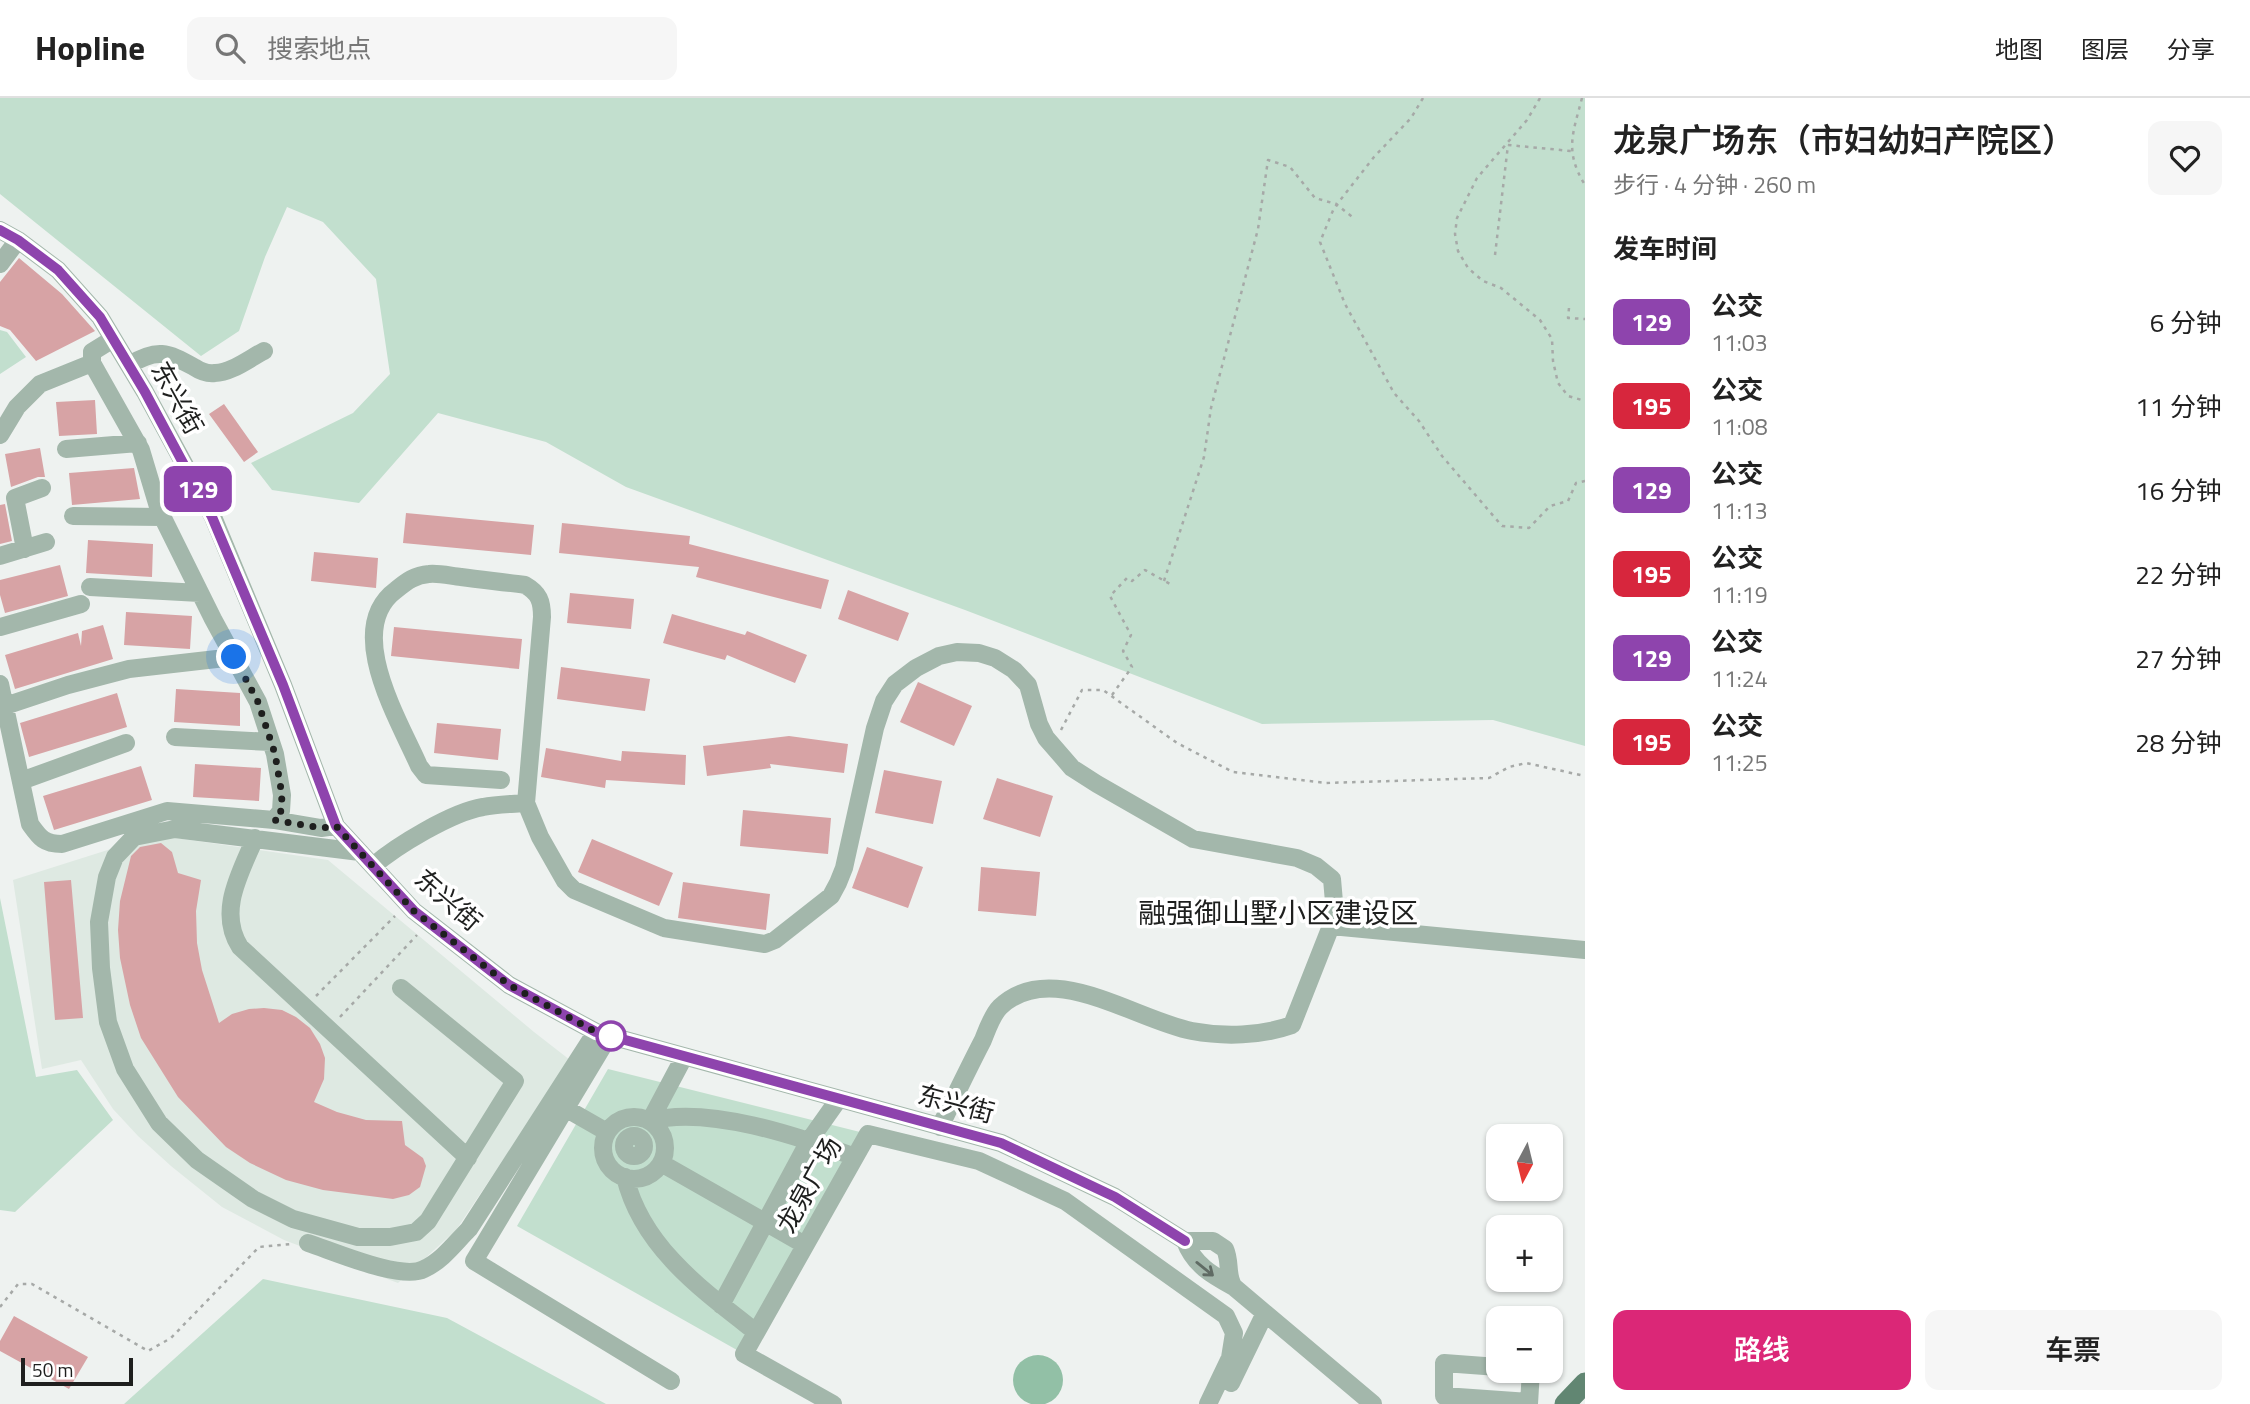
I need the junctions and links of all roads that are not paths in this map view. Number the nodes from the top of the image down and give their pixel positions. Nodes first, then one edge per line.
1 (0, 230) edge
2 (18, 240) junction
3 (0, 264) edge
4 (113, 339) junction
5 (264, 351) dead end
6 (92, 363) junction
7 (129, 365) junction
8 (0, 435) edge
9 (138, 443) junction
10 (66, 449) dead end
11 (42, 488) dead end
12 (73, 516) dead end
13 (162, 517) junction
14 (46, 542) dead end
15 (25, 548) junction
16 (0, 556) edge
17 (90, 587) dead end
18 (200, 593) junction
19 (81, 604) dead end
20 (0, 627) edge
21 (234, 657) junction
22 (0, 684) edge
23 (5, 706) junction
24 (175, 737) dead end
25 (271, 742) junction
26 (126, 743) dead end
27 (501, 780) dead end
28 (21, 781) junction
29 (526, 803) junction
30 (274, 820) junction
31 (336, 826) junction
32 (256, 838) junction
33 (360, 852) junction
34 (373, 866) junction
35 (1331, 926) junction
36 (1585, 950) edge
37 (401, 988) dead end
38 (603, 1034) junction
39 (684, 1057) junction
40 (838, 1100) junction
41 (565, 1108) junction
42 (650, 1121) junction
43 (940, 1127) junction
44 (607, 1132) junction
45 (809, 1140) junction
46 (855, 1157) junction
47 (468, 1158) junction
48 (662, 1163) junction
49 (1070, 1175) junction
50 (625, 1177) junction
51 (1059, 1198) junction
52 (764, 1222) junction
53 (1185, 1241) junction
54 (308, 1243) road end
55 (805, 1245) junction
56 (1234, 1287) junction
57 (721, 1305) junction
58 (1265, 1313) junction
59 (756, 1332) junction
60 (1241, 1346) junction
61 (746, 1360) dead end
62 (1486, 1366) edge
63 (671, 1381) dead end
64 (1530, 1383) edge
65 (1585, 1383) edge
66 (1529, 1403) edge
67 (823, 1404) edge
68 (833, 1404) edge
69 (1208, 1404) edge
70 (1221, 1404) edge
71 (1373, 1404) edge
72 (1565, 1404) edge

1 - 2 street, 东兴街
2 - 3 street
2 - 4 street, 东兴街
4 - 6 street
4 - 7 street, 东兴街
5 - 7 street
6 - 8 street
6 - 9 street
7 - 31 street, 东兴街
9 - 10 street
9 - 13 street
11 - 15 street
12 - 13 street
13 - 18 street
14 - 15 street
15 - 16 street
17 - 18 street
18 - 21 street
19 - 20 street
21 - 23 street
21 - 25 street
22 - 23 street
23 - 28 street
24 - 25 street
25 - 30 street
26 - 28 street
27 - 29 street
28 - 30 street
29 - 34 street
29 - 35 street
30 - 31 street
31 - 33 street, 东兴街
32 - 33 street
32 - 47 street
32 - 47 street
33 - 34 street, 东兴街
34 - 38 street, 东兴街
35 - 36 street
35 - 43 street
37 - 47 street
38 - 39 street, 东兴街
38 - 41 street
38 - 54 street
39 - 40 street, 东兴街
39 - 42 street
40 - 43 street, 东兴街
40 - 45 street
41 - 44 street
41 - 63 street
42 - 44 street
42 - 45 street
42 - 48 street
43 - 49 street, 东兴街
44 - 50 street
45 - 46 street
45 - 52 street
46 - 51 street, 龙泉广场
46 - 55 street, 龙泉广场
48 - 50 street
48 - 52 street
49 - 51 street
49 - 53 street, 东兴街
50 - 57 street
51 - 60 street, 龙泉广场
52 - 55 street
52 - 57 street
53 -> 56 street
53 - 56 street
55 - 59 street, 龙泉广场
56 - 58 street
57 - 59 street
58 - 60 street
58 - 71 street
59 - 68 street, 龙泉广场
60 - 69 street
60 - 70 street
61 - 67 street
62 - 66 street
64 - 66 street
65 - 72 main road

